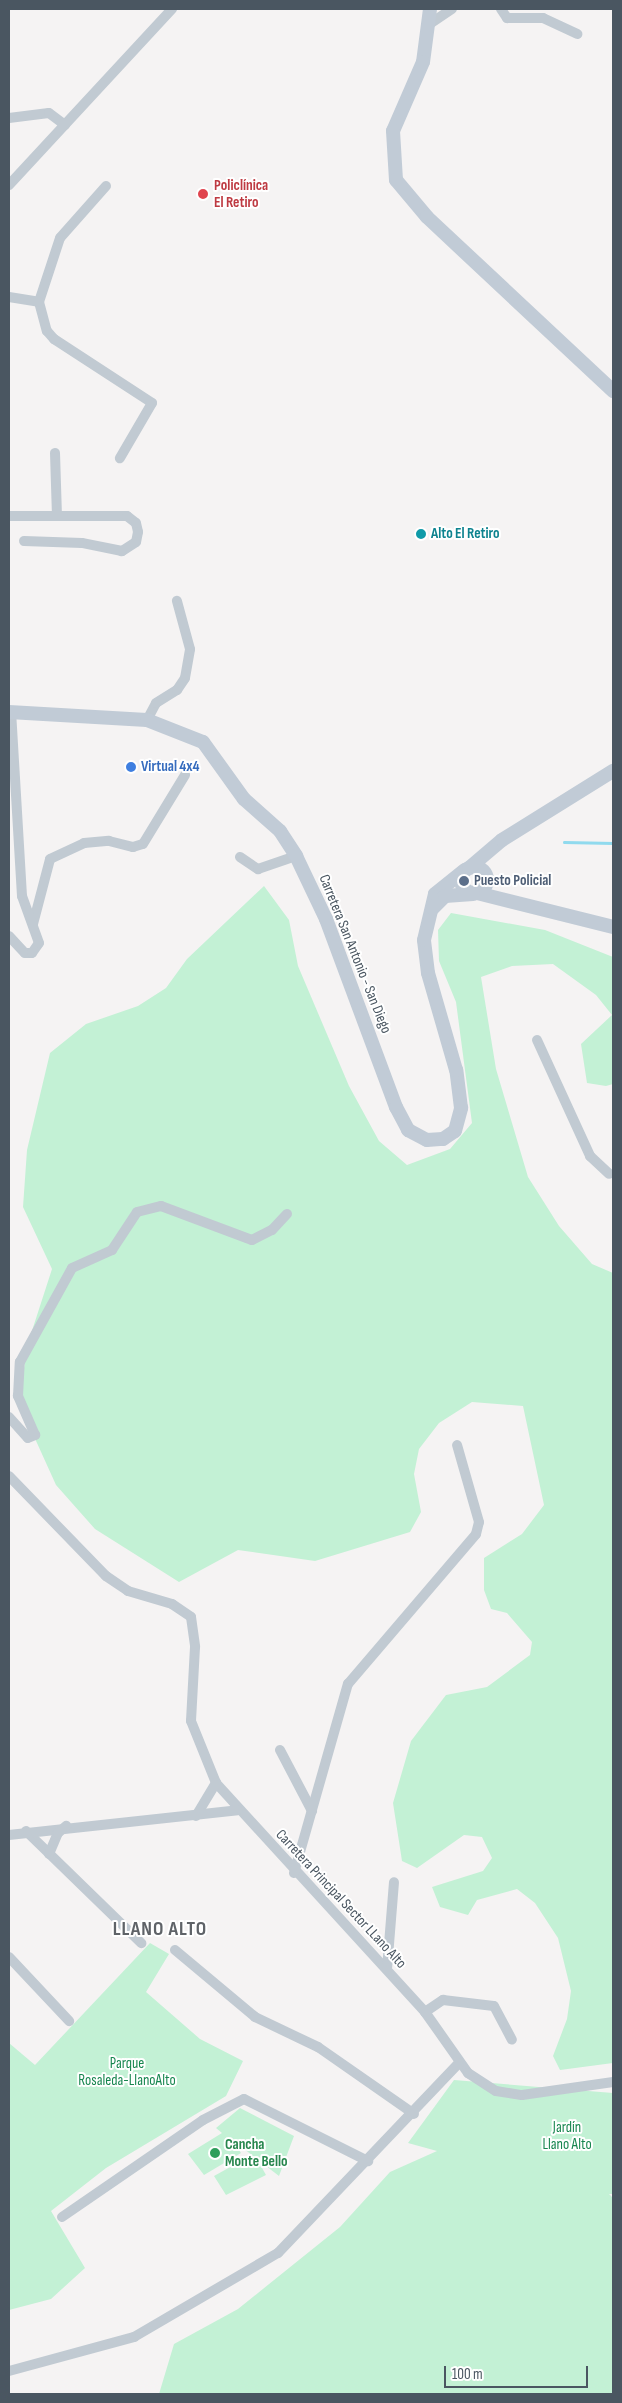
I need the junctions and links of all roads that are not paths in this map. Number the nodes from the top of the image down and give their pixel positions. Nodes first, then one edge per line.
1 (172, 9) edge
2 (430, 9) edge
3 (453, 9) edge
4 (501, 9) edge
5 (428, 25) junction
6 (577, 34) dead end
7 (9, 118) edge
8 (66, 125) junction
9 (9, 185) edge
10 (106, 186) dead end
11 (9, 297) edge
12 (39, 302) junction
13 (613, 391) edge
14 (55, 453) dead end
15 (120, 458) dead end
16 (9, 516) edge
17 (57, 516) junction
18 (24, 541) dead end
19 (177, 601) dead end
20 (10, 712) edge
21 (147, 720) junction
22 (613, 771) edge
23 (185, 775) dead end
24 (510, 836) junction
25 (296, 856) junction
26 (240, 857) dead end
27 (14, 858) edge
28 (467, 869) junction
29 (487, 878) junction
30 (475, 894) junction
31 (501, 901) junction
32 (428, 912) junction
33 (33, 924) junction
34 (613, 927) edge
35 (9, 936) edge
36 (537, 1040) dead end
37 (612, 1173) edge
38 (287, 1214) dead end
39 (9, 1417) edge
40 (457, 1445) dead end
41 (9, 1476) edge
42 (280, 1750) dead end
43 (216, 1783) junction
44 (238, 1810) junction
45 (312, 1811) junction
46 (196, 1816) junction
47 (67, 1826) junction
48 (26, 1831) junction
49 (9, 1835) edge
50 (49, 1854) junction
51 (294, 1873) junction
52 (394, 1882) dead end
53 (141, 1943) dead end
54 (175, 1950) dead end
55 (9, 1957) edge
56 (387, 1969) junction
57 (425, 2012) junction
58 (69, 2021) dead end
59 (512, 2040) dead end
60 (460, 2063) junction
61 (613, 2082) edge
62 (414, 2114) junction
63 (368, 2161) junction
64 (62, 2217) dead end
65 (9, 2371) edge

1 - 8 street
2 - 5 street
3 - 5 street
4 - 6 street
5 - 13 street
7 - 8 street
8 - 9 street
10 - 12 street
11 - 12 street
12 - 15 street
14 - 17 street
16 - 17 street
17 - 18 street
19 - 21 street
20 - 21 street, Carretera San Antonio - San Diego
20 - 27 street
21 - 25 street, Carretera San Antonio - San Diego
22 - 24 street
23 - 33 street
24 - 28 street, Carretera San Antonio - San Diego
24 - 29 street
25 - 26 street
25 - 32 street, Carretera San Antonio - San Diego
27 - 33 street
28 - 29 street
28 - 30 street
28 - 32 street, Carretera San Antonio - San Diego
29 - 30 street
29 - 31 street
30 - 31 street
30 - 32 street
31 - 34 street
33 - 35 street
36 - 37 street
38 - 39 street
40 - 45 street
41 - 43 street, Carretera Principal Sector LLano Alto
42 - 45 street
43 - 44 street, Carretera Principal Sector LLano Alto
43 - 46 street
44 - 46 street
44 - 51 street, Carretera Principal Sector LLano Alto
45 - 51 street
46 - 47 street
47 - 48 street
47 - 50 street
48 - 49 street
48 - 50 street
50 - 53 street
51 - 56 street, Carretera Principal Sector LLano Alto
52 - 56 street
54 - 62 street
55 - 58 street
56 - 57 street, Carretera Principal Sector LLano Alto
57 - 59 street
57 - 60 street, Carretera Principal Sector LLano Alto
60 - 61 street, Carretera Principal Sector LLano Alto
60 - 62 street
62 - 63 street
63 - 64 street
63 - 65 street

